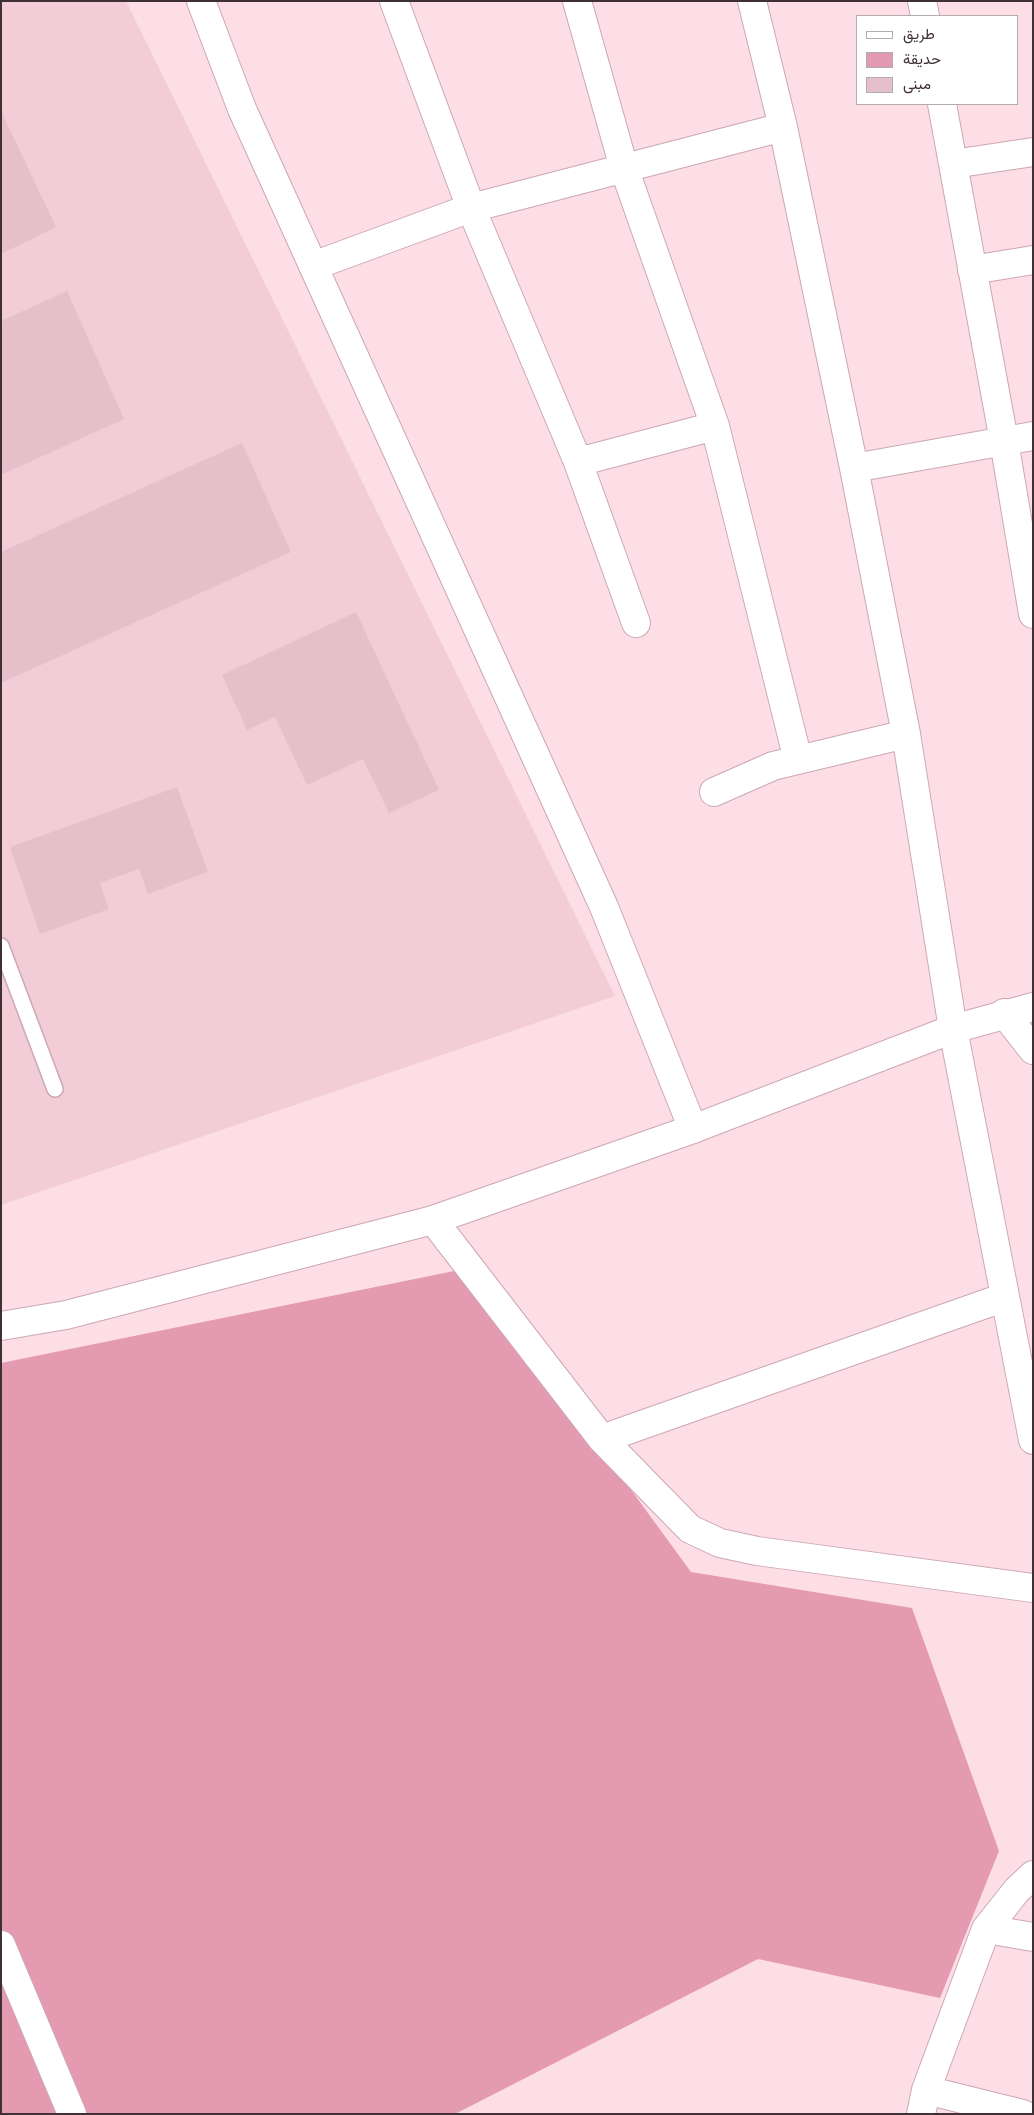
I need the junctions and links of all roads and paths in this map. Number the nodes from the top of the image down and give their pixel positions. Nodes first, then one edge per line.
1 (201, 1) edge
2 (394, 1) edge
3 (577, 1) edge
4 (752, 1) edge
5 (922, 1) edge
6 (925, 15) edge
7 (942, 105) edge
8 (783, 127) junction
9 (1033, 152) edge
10 (953, 164) junction
11 (624, 168) junction
12 (471, 208) junction
13 (1033, 260) edge
14 (313, 266) junction
15 (972, 270) junction
16 (715, 426) junction
17 (1033, 436) edge
18 (1004, 441) junction
19 (578, 462) junction
20 (854, 468) junction
21 (1032, 605) edge
22 (636, 623) dead end
23 (906, 734) junction
24 (798, 760) junction
25 (714, 792) dead end
26 (1, 946) edge
27 (1033, 1007) edge
28 (1004, 1013) junction
29 (953, 1029) junction
30 (1033, 1050) edge
31 (55, 1089) dead end
32 (693, 1129) junction
33 (433, 1220) junction
34 (1005, 1297) junction
35 (1, 1326) edge
36 (602, 1439) junction
37 (1033, 1440) edge
38 (1033, 1588) edge
39 (1033, 1875) edge
40 (986, 1929) junction
41 (1033, 1937) edge
42 (1, 1945) edge
43 (923, 2102) edge
44 (72, 2114) edge
45 (1023, 2114) edge

1 - 14 street
2 - 12 street
3 - 11 street
4 - 8 street
5 - 6 street
7 - 10 street
8 - 11 street
8 - 20 street
9 - 10 street
10 - 15 street
11 - 12 street
11 - 16 street
12 - 14 street
12 - 19 street
13 - 15 street
14 - 32 street
15 - 18 street
16 - 19 street
16 - 24 street
17 - 18 street
18 - 20 street
18 - 21 street
19 - 22 street
20 - 23 street
23 - 24 street
23 - 29 street
24 - 25 street
26 - 31 lane
27 - 28 street
28 - 29 street
28 - 30 street
29 - 32 street
29 - 34 street
32 - 33 street
33 - 35 street
33 - 36 street
34 - 36 street
34 - 37 street
36 - 38 street
39 - 40 street
40 - 41 street
40 - 43 street
42 - 44 street
43 - 45 street

